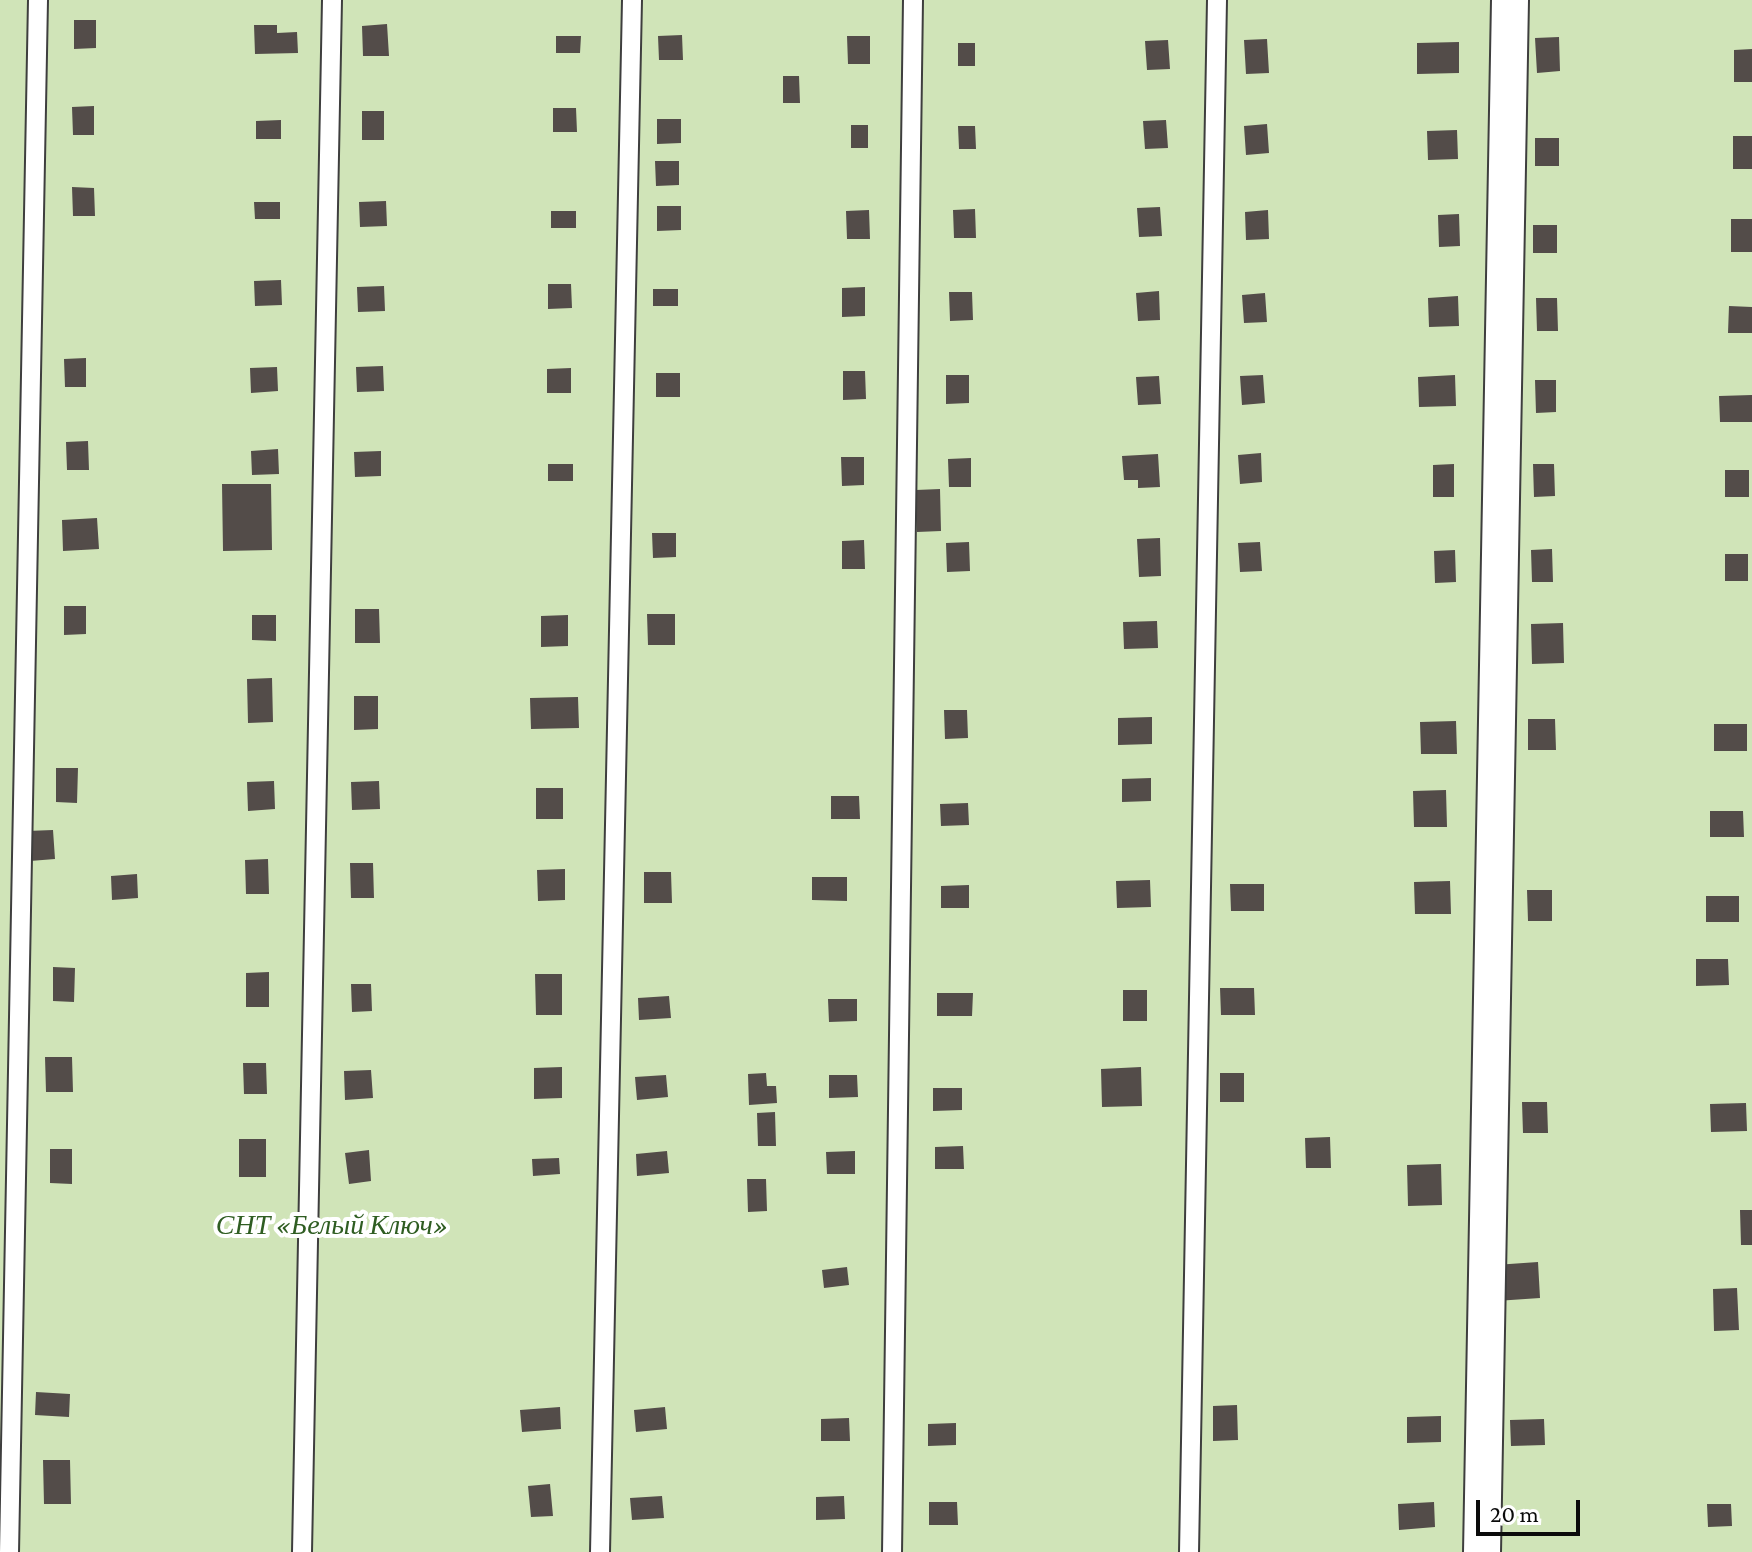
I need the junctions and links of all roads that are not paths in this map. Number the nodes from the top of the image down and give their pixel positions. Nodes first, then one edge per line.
1 (38, 0) edge
2 (332, 0) edge
3 (632, 0) edge
4 (913, 0) edge
5 (1217, 0) edge
6 (1510, 0) edge
7 (9, 1552) edge
8 (302, 1552) edge
9 (600, 1552) edge
10 (892, 1552) edge
11 (1189, 1552) edge
12 (1482, 1552) edge

1 - 7 lane
2 - 8 lane
3 - 9 lane
4 - 10 lane
5 - 11 lane
6 - 12 street

